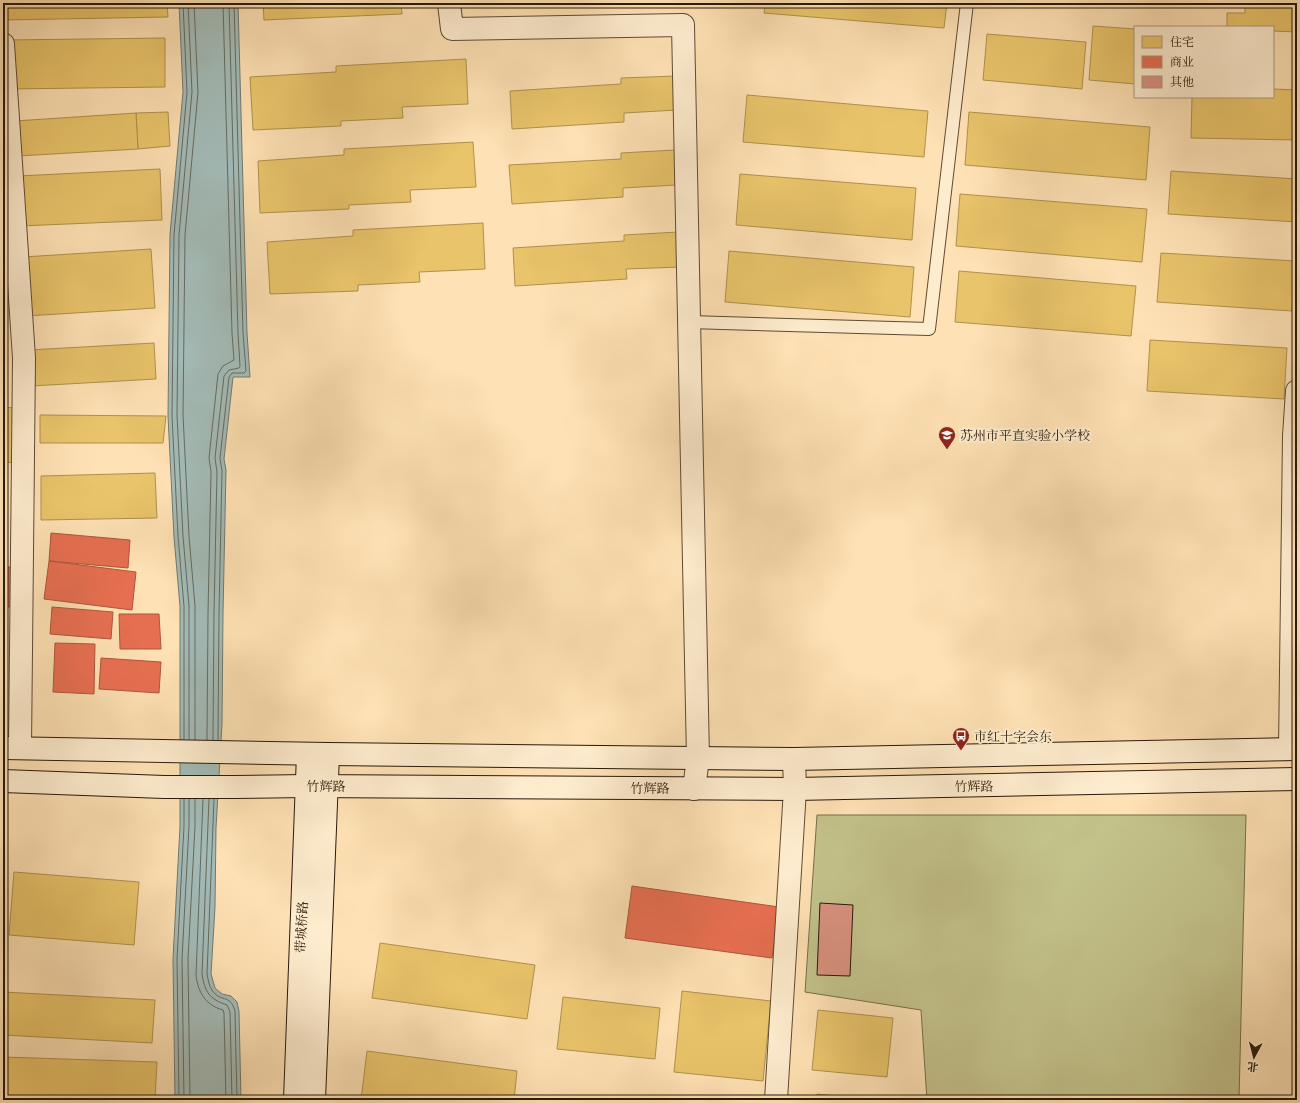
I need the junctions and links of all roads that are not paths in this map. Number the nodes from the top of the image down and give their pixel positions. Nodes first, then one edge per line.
1 (449, 3) edge
2 (967, 3) edge
3 (3, 44) edge
4 (689, 322) junction
5 (1297, 391) edge
6 (12, 748) edge
7 (1293, 749) edge
8 (318, 754) junction
9 (698, 758) junction
10 (794, 759) junction
11 (1297, 780) edge
12 (3, 781) edge
13 (317, 786) junction
14 (694, 788) junction
15 (795, 789) junction
16 (294, 1100) edge
17 (314, 1100) edge
18 (776, 1100) edge

1 - 4 main road
2 - 4 lane
3 - 6 main road
4 - 9 main road
5 - 7 main road
6 - 8 main road
7 - 10 main road
8 - 9 main road
8 - 13 main road, 带城桥路
9 - 10 main road
9 - 14 main road
10 - 15 main road
11 - 15 main road, 竹辉路
12 - 13 main road, 竹辉路
13 - 14 main road, 竹辉路
13 - 16 main road, 带城桥路
13 - 17 main road, 带城桥路
14 - 15 main road, 竹辉路
15 - 18 main road

